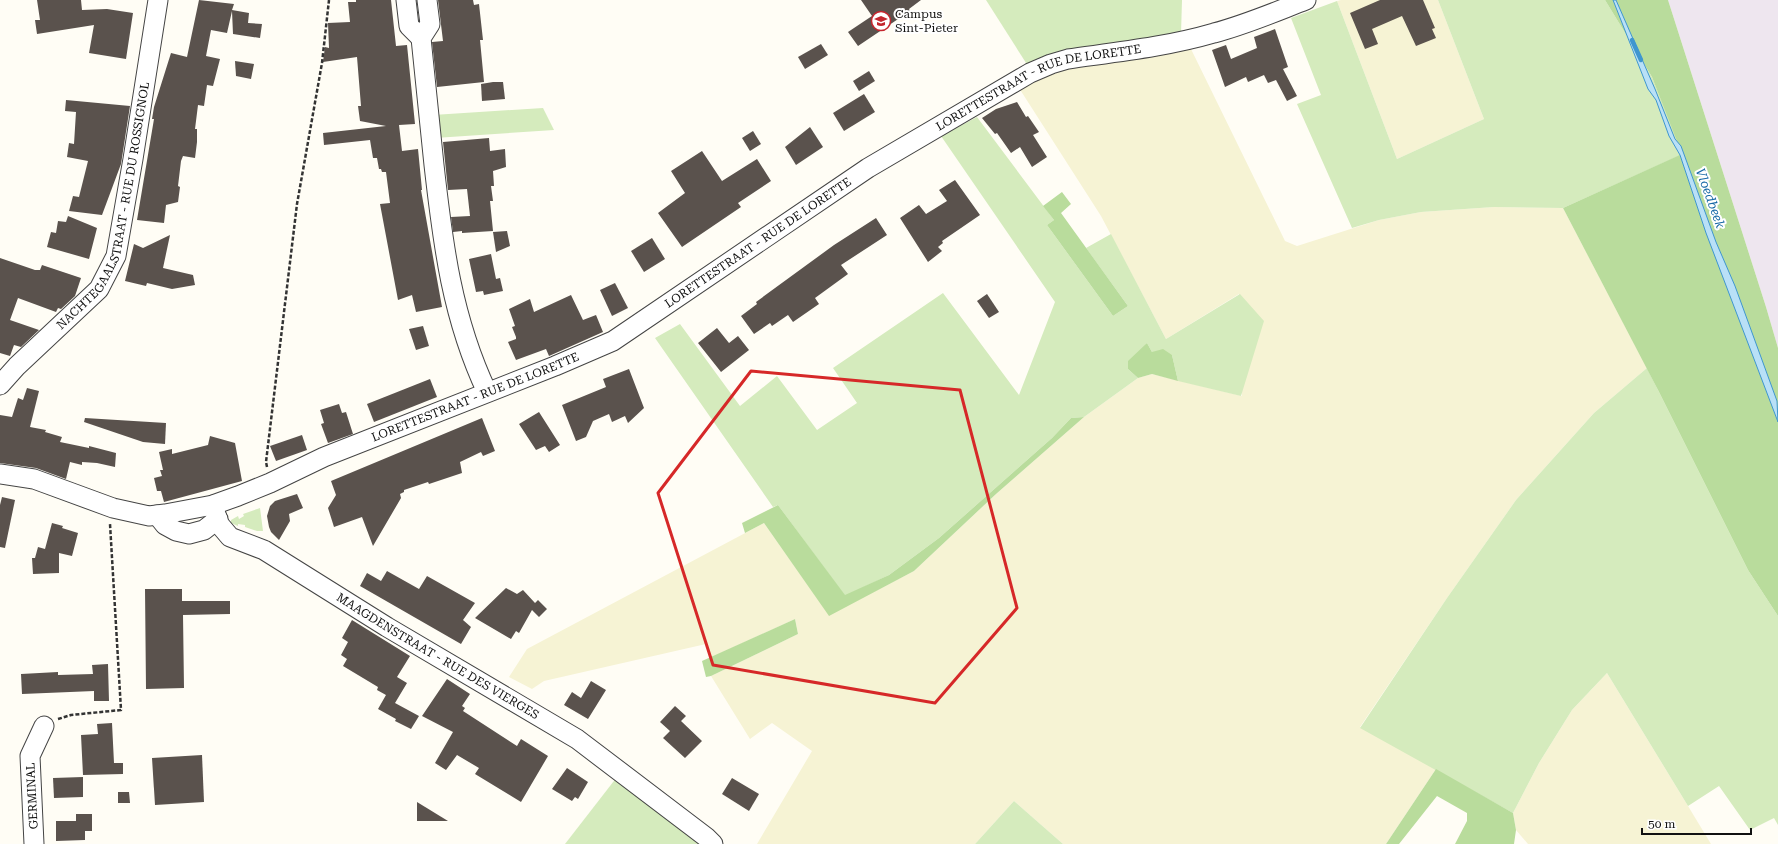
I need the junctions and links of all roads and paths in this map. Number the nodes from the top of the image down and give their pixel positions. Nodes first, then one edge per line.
1 (158, 0) edge
2 (329, 0) edge
3 (406, 0) edge
4 (427, 0) edge
5 (1306, 0) edge
6 (421, 38) junction
7 (0, 384) edge
8 (487, 392) junction
9 (0, 474) edge
10 (270, 483) junction
11 (113, 508) junction
12 (215, 512) junction
13 (44, 726) joint
14 (34, 844) edge
15 (713, 844) edge

1 - 7 street, NACHTEGAALSTRAAT - RUE DU ROSSIGNOL
2 - 10 path
3 - 6 street
4 - 6 street
5 - 8 street, LORETTESTRAAT - RUE DE LORETTE
6 - 8 street
8 - 10 street, LORETTESTRAAT - RUE DE LORETTE
9 - 11 street
10 - 12 street, LORETTESTRAAT - RUE DE LORETTE
11 - 12 street
11 - 13 path
12 - 15 street, MAAGDENSTRAAT - RUE DES VIERGES
13 - 14 street, GERMINAL

